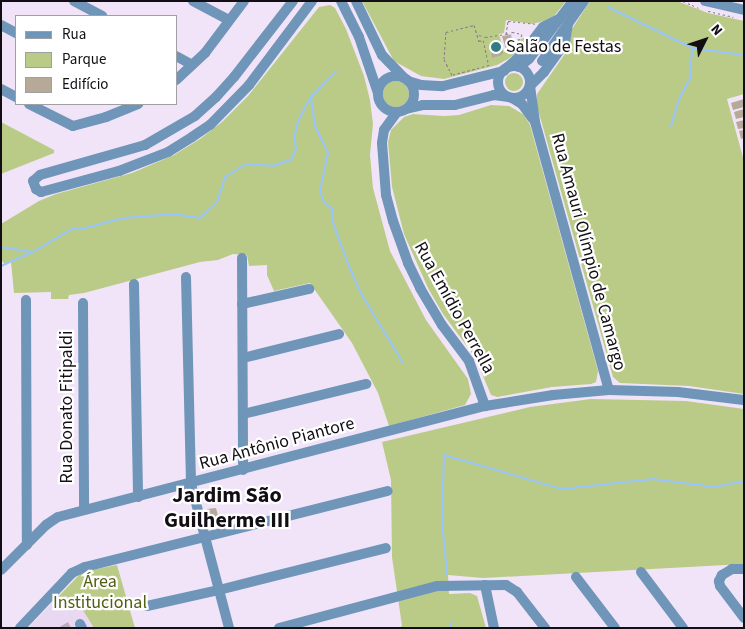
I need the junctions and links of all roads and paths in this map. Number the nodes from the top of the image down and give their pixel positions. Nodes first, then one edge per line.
1 (74, 1) edge
2 (193, 1) edge
3 (244, 1) edge
4 (293, 1) edge
5 (312, 1) edge
6 (341, 1) edge
7 (356, 1) edge
8 (573, 1) edge
9 (584, 1) edge
10 (705, 1) edge
11 (734, 5) edge
12 (744, 10) edge
13 (100, 15) edge
14 (228, 20) junction
15 (508, 21) dead end
16 (1, 26) edge
17 (553, 29) junction
18 (15, 33) edge
19 (506, 34) junction
20 (522, 34) junction
21 (477, 35) junction
22 (529, 36) dead end
23 (513, 41) dead end
24 (178, 57) edge
25 (542, 61) dead end
26 (192, 65) junction
27 (510, 68) junction
28 (178, 78) edge
29 (406, 80) junction
30 (530, 86) junction
31 (1, 89) edge
32 (378, 95) junction
33 (15, 96) edge
34 (511, 97) junction
35 (31, 105) edge
36 (131, 105) edge
37 (401, 110) junction
38 (536, 122) junction
39 (242, 258) dead end
40 (186, 277) dead end
41 (134, 284) dead end
42 (309, 289) dead end
43 (26, 300) dead end
44 (83, 303) dead end
45 (242, 304) junction
46 (339, 334) dead end
47 (243, 358) junction
48 (366, 384) dead end
49 (608, 390) junction
50 (744, 400) edge
51 (485, 406) junction
52 (243, 414) junction
53 (243, 470) junction
54 (191, 484) junction
55 (388, 491) dead end
56 (138, 497) junction
57 (84, 510) junction
58 (26, 516) junction
59 (46, 525) junction
60 (205, 537) junction
61 (27, 545) junction
62 (386, 548) dead end
63 (744, 568) edge
64 (1, 570) edge
65 (641, 572) dead end
66 (576, 577) dead end
67 (485, 585) junction
68 (219, 590) junction
69 (147, 606) dead end
70 (744, 618) edge
71 (20, 628) edge
72 (229, 628) edge
73 (279, 628) edge
74 (494, 628) edge
75 (545, 628) edge
76 (615, 628) edge
77 (683, 628) edge

1 - 13 street
2 - 14 street
3 - 14 street
4 - 5 street
6 - 32 street
7 - 29 street
8 - 17 street
9 - 17 street
10 - 11 street
11 - 12 street
14 - 26 street
15 - 19 path
16 - 18 street
17 - 25 street
17 - 27 street
17 - 30 street
19 - 20 path
19 - 21 path
20 - 22 path
20 - 23 path
21 - 21 path
24 - 26 street
26 - 28 street
27 - 29 street
27 - 30 street
27 - 34 street
29 - 32 street
29 - 37 street
30 - 34 street
30 - 38 street, Rua Amauri Olímpio de Camargo
31 - 33 street
32 - 37 street
34 - 37 street
34 - 38 street, Rua Amauri Olímpio de Camargo
35 - 36 street
37 - 51 street, Rua Emídio Perrella
38 - 49 street, Rua Amauri Olímpio de Camargo
39 - 45 street
40 - 54 street
41 - 56 street
42 - 45 street
43 - 58 street
44 - 57 street, Rua Donato Fitipaldi
45 - 47 street
46 - 47 street
47 - 52 street
48 - 52 street
49 - 50 street, Rua Antônio Piantore
49 - 51 street, Rua Antônio Piantore
51 - 53 street, Rua Antônio Piantore
52 - 53 street
53 - 54 street, Rua Antônio Piantore
54 - 56 street, Rua Antônio Piantore
54 - 60 street
55 - 60 street
56 - 57 street, Rua Antônio Piantore
57 - 59 street, Rua Antônio Piantore
58 - 59 street
58 - 61 street
59 - 61 street, Rua Antônio Piantore
60 - 68 street
60 - 71 street
61 - 64 street, Rua Antônio Piantore
62 - 68 street
63 - 70 street
65 - 77 street
66 - 76 street
67 - 73 street
67 - 74 street
67 - 75 street
68 - 69 street
68 - 72 street

